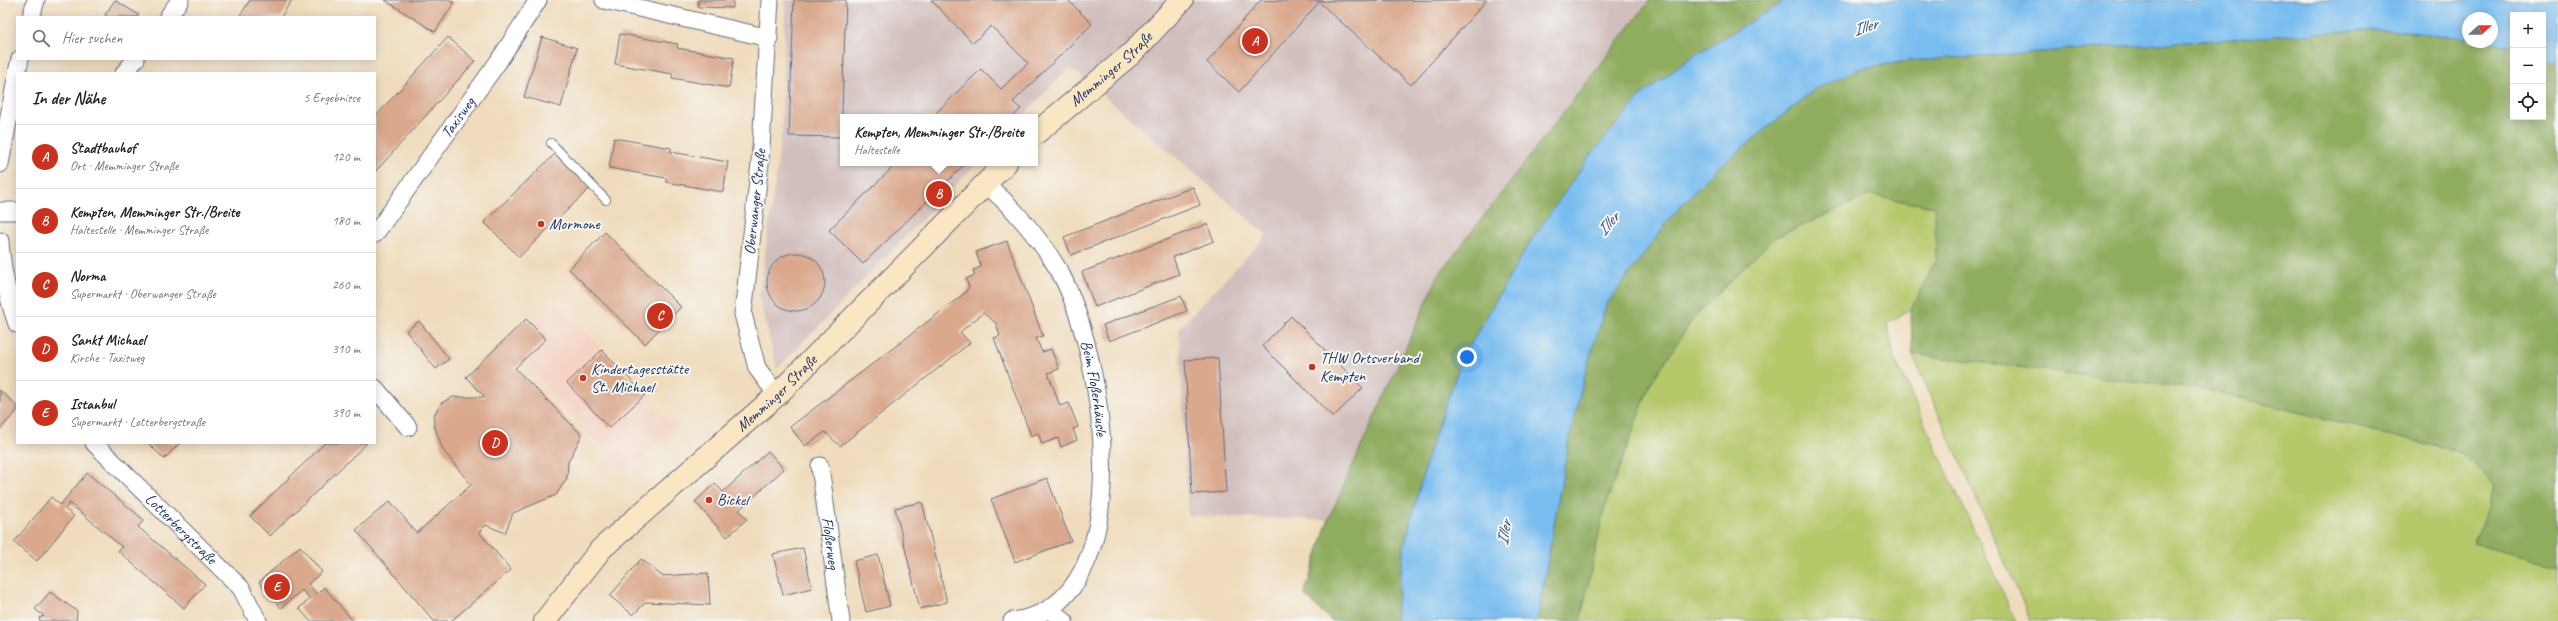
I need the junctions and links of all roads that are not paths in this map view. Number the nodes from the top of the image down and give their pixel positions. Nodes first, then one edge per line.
1 (36, 0) edge
2 (180, 0) edge
3 (538, 0) edge
4 (604, 0) edge
5 (770, 0) edge
6 (1182, 0) edge
7 (32, 16) edge
8 (169, 16) edge
9 (769, 38) junction
10 (20, 60) edge
11 (135, 60) edge
12 (17, 72) edge
13 (125, 72) edge
14 (16, 79) edge
15 (1038, 132) edge
16 (551, 143) dead end
17 (0, 164) edge
18 (1003, 166) edge
19 (985, 184) junction
20 (606, 200) dead end
21 (0, 211) edge
22 (16, 211) edge
23 (376, 233) edge
24 (0, 241) edge
25 (4, 305) edge
26 (16, 323) edge
27 (376, 389) edge
28 (776, 395) junction
29 (408, 427) dead end
30 (95, 444) edge
31 (820, 466) dead end
32 (1050, 610) junction
33 (258, 621) edge
34 (545, 621) edge
35 (841, 621) edge
36 (1012, 621) edge
37 (1064, 621) edge

1 - 7 street
2 - 8 street
3 - 23 street, Taxisweg
4 - 9 street
5 - 9 street, Oberwanger Straße
6 - 15 main road, Memminger Straße
9 - 28 street, Oberwanger Straße
10 - 12 street
11 - 13 street
14 - 17 street
16 - 20 lane
18 - 19 main road, Memminger Straße
19 - 28 main road, Memminger Straße
19 - 32 street, Beim Floßerhäusle
21 - 22 street
24 - 25 street
25 - 26 street
27 - 29 street
28 - 34 main road, Memminger Straße
30 - 33 street, Lotterbergstraße
31 - 35 street, Floßerweg
32 - 36 street, Beim Floßerhäusle
32 - 37 street

